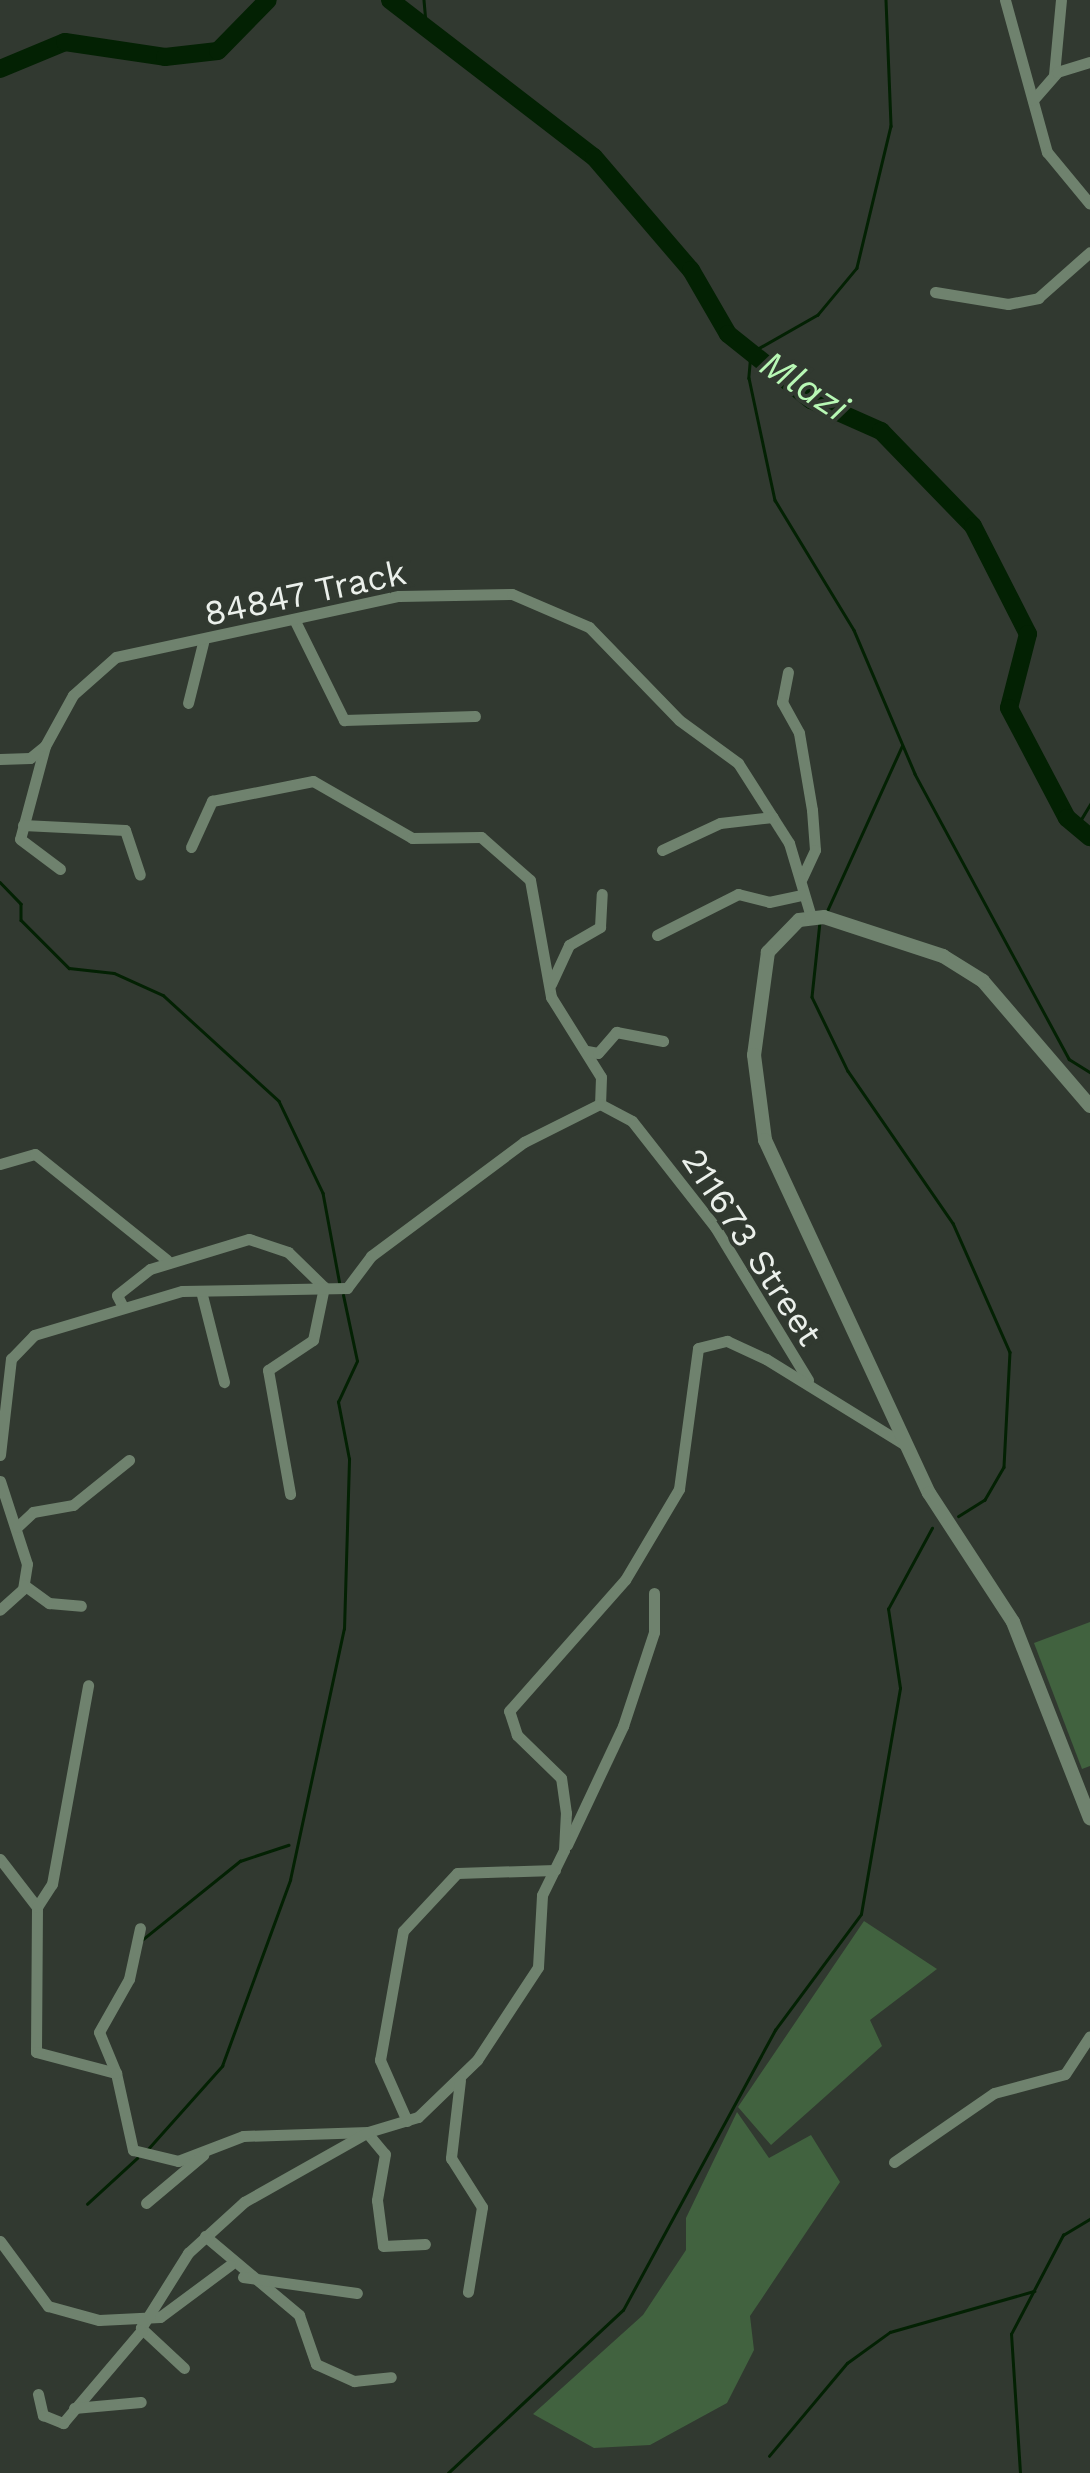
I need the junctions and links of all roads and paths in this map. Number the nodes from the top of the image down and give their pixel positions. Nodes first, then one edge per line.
1 (1005, 0) edge
2 (1062, 0) edge
3 (1090, 62) edge
4 (1054, 75) junction
5 (1032, 100) junction
6 (1089, 203) edge
7 (1090, 252) edge
8 (934, 292) dead end
9 (294, 619) junction
10 (203, 643) junction
11 (788, 672) dead end
12 (188, 703) dead end
13 (475, 716) dead end
14 (45, 746) junction
15 (0, 759) edge
16 (773, 817) junction
17 (23, 824) junction
18 (191, 846) dead end
19 (662, 850) dead end
20 (60, 869) dead end
21 (140, 876) dead end
22 (802, 878) junction
23 (602, 894) dead end
24 (803, 895) junction
25 (812, 917) junction
26 (657, 935) dead end
27 (551, 984) junction
28 (663, 1041) dead end
29 (587, 1051) junction
30 (600, 1104) junction
31 (1090, 1106) edge
32 (0, 1164) edge
33 (167, 1260) junction
34 (324, 1287) junction
35 (201, 1290) junction
36 (123, 1307) junction
37 (224, 1382) dead end
38 (813, 1386) junction
39 (905, 1445) junction
40 (0, 1455) edge
41 (128, 1460) dead end
42 (0, 1481) edge
43 (290, 1494) dead end
44 (18, 1527) junction
45 (24, 1585) junction
46 (654, 1594) dead end
47 (81, 1606) dead end
48 (0, 1610) edge
49 (88, 1685) dead end
50 (1090, 1818) edge
51 (564, 1850) junction
52 (0, 1859) edge
53 (555, 1870) junction
54 (37, 1907) junction
55 (140, 1928) dead end
56 (1090, 2036) edge
57 (116, 2073) junction
58 (460, 2080) junction
59 (407, 2121) junction
60 (368, 2133) junction
61 (203, 2155) junction
62 (894, 2162) dead end
63 (146, 2203) dead end
64 (205, 2236) junction
65 (0, 2241) edge
66 (424, 2244) dead end
67 (230, 2265) junction
68 (243, 2277) junction
69 (468, 2292) dead end
70 (357, 2293) dead end
71 (143, 2325) junction
72 (184, 2368) dead end
73 (390, 2377) dead end
74 (38, 2394) dead end
75 (141, 2402) dead end
76 (74, 2408) junction

1 - 5 street
2 - 4 street
3 - 4 street
4 - 5 street
5 - 6 street
7 - 8 street
9 - 10 street, 84847 Track
9 - 13 street
9 - 16 street, 84847 Track
10 - 12 street
10 - 14 street, 84847 Track
11 - 22 street
14 - 15 street
14 - 17 street, 84847 Track
16 - 19 street
16 - 22 street, 84847 Track
17 - 20 street
17 - 21 street
18 - 27 street
22 - 24 street, 84847 Track
23 - 27 street
24 - 25 street, 84847 Track
24 - 26 street
25 - 31 street
25 - 39 street
27 - 29 street
28 - 29 street
29 - 30 street
30 - 34 street
30 - 38 street, 211673 Street
32 - 33 street
33 - 34 street
33 - 36 street
34 - 35 street
34 - 43 street
35 - 36 street
35 - 37 street
36 - 40 street
38 - 39 street
38 - 51 street
39 - 50 street
41 - 44 street
42 - 44 street
44 - 45 street
45 - 47 street
45 - 48 street
46 - 51 street
49 - 54 street
51 - 53 street
52 - 54 street
53 - 58 street
53 - 59 street
54 - 57 street
55 - 57 street
56 - 62 street
57 - 61 street
58 - 59 street
58 - 69 street
59 - 60 street
60 - 61 street
60 - 64 street
60 - 66 street
61 - 63 street
64 - 67 street
64 - 71 street
65 - 71 street
67 - 68 street
67 - 71 street
68 - 70 street
68 - 73 street
71 - 72 street
71 - 76 street
74 - 76 street
75 - 76 street

